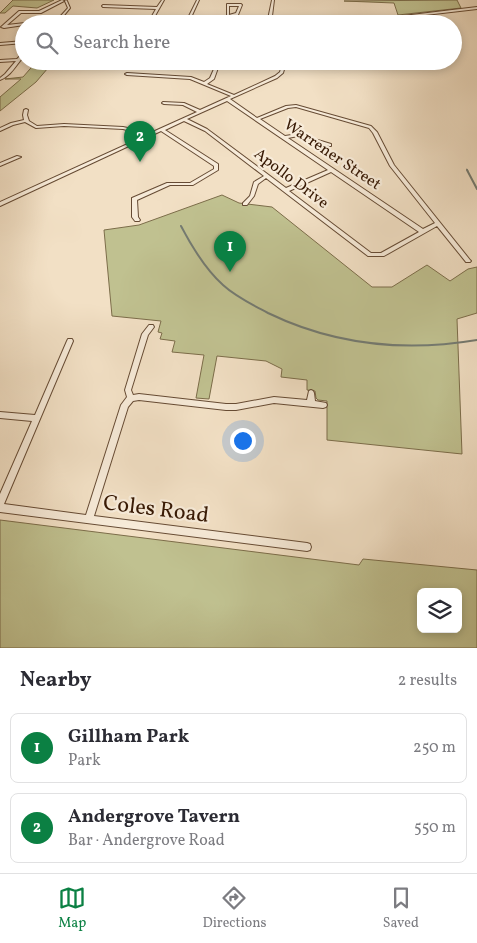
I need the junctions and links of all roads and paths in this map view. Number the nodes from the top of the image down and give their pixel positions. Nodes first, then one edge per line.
1 (163, 0) edge
2 (198, 0) edge
3 (273, 0) edge
4 (65, 1) edge
5 (103, 6) dead end
6 (158, 8) junction
7 (477, 8) edge
8 (16, 15) edge
9 (63, 15) edge
10 (154, 15) edge
11 (191, 15) edge
12 (227, 15) edge
13 (232, 15) edge
14 (270, 15) edge
15 (416, 15) edge
16 (15, 16) edge
17 (15, 25) edge
18 (2, 27) edge
19 (15, 43) edge
20 (0, 44) edge
21 (15, 60) edge
22 (0, 61) edge
23 (15, 63) edge
24 (215, 70) edge
25 (283, 70) edge
26 (127, 74) dead end
27 (148, 76) junction
28 (0, 79) edge
29 (145, 81) dead end
30 (204, 84) junction
31 (229, 97) junction
32 (164, 103) dead end
33 (26, 110) dead end
34 (200, 112) junction
35 (257, 119) junction
36 (26, 120) junction
37 (185, 120) junction
38 (92, 126) junction
39 (0, 130) edge
40 (162, 130) junction
41 (88, 134) dead end
42 (146, 137) junction
43 (284, 138) junction
44 (329, 144) dead end
45 (19, 157) dead end
46 (0, 166) edge
47 (331, 170) junction
48 (266, 176) junction
49 (286, 190) junction
50 (0, 204) edge
51 (245, 204) dead end
52 (137, 220) dead end
53 (438, 223) junction
54 (423, 232) junction
55 (468, 261) dead end
56 (151, 327) dead end
57 (70, 340) dead end
58 (312, 393) dead end
59 (131, 398) junction
60 (311, 403) junction
61 (323, 405) dead end
62 (0, 415) edge
63 (36, 418) junction
64 (0, 503) edge
65 (0, 508) edge
66 (88, 520) junction
67 (307, 547) dead end

1 - 6 street
2 - 11 street
3 - 14 street
4 - 8 street
4 - 9 street
5 - 6 street
6 - 10 street
7 - 15 street
12 - 13 street
16 - 18 street
17 - 18 street
19 - 20 street
21 - 22 street
23 - 28 street
24 - 30 street
25 - 31 street
26 - 27 street, Warrener Street
27 - 29 street
27 - 30 street, Warrener Street
30 - 31 street, Warrener Street
31 - 34 street
31 - 35 street, Warrener Street
32 - 34 street
33 - 36 street
34 - 37 street
35 - 43 street, Warrener Street
35 - 53 street
36 - 38 street
36 - 39 street
37 - 40 street
37 - 48 street, Apollo Drive
38 - 41 street
38 - 42 street
40 - 42 street
40 - 52 street
42 - 50 street
43 - 44 street
43 - 47 street, Warrener Street
45 - 46 street
47 - 49 street
47 - 54 street, Warrener Street
48 - 49 street, Apollo Drive
48 - 51 street
49 - 54 street, Apollo Drive
53 - 54 street
53 - 55 street
56 - 59 street
57 - 63 street
58 - 60 street
59 - 60 street
59 - 66 street
60 - 61 street
62 - 63 street
63 - 64 street
65 - 66 street, Coles Road
66 - 67 street, Coles Road

